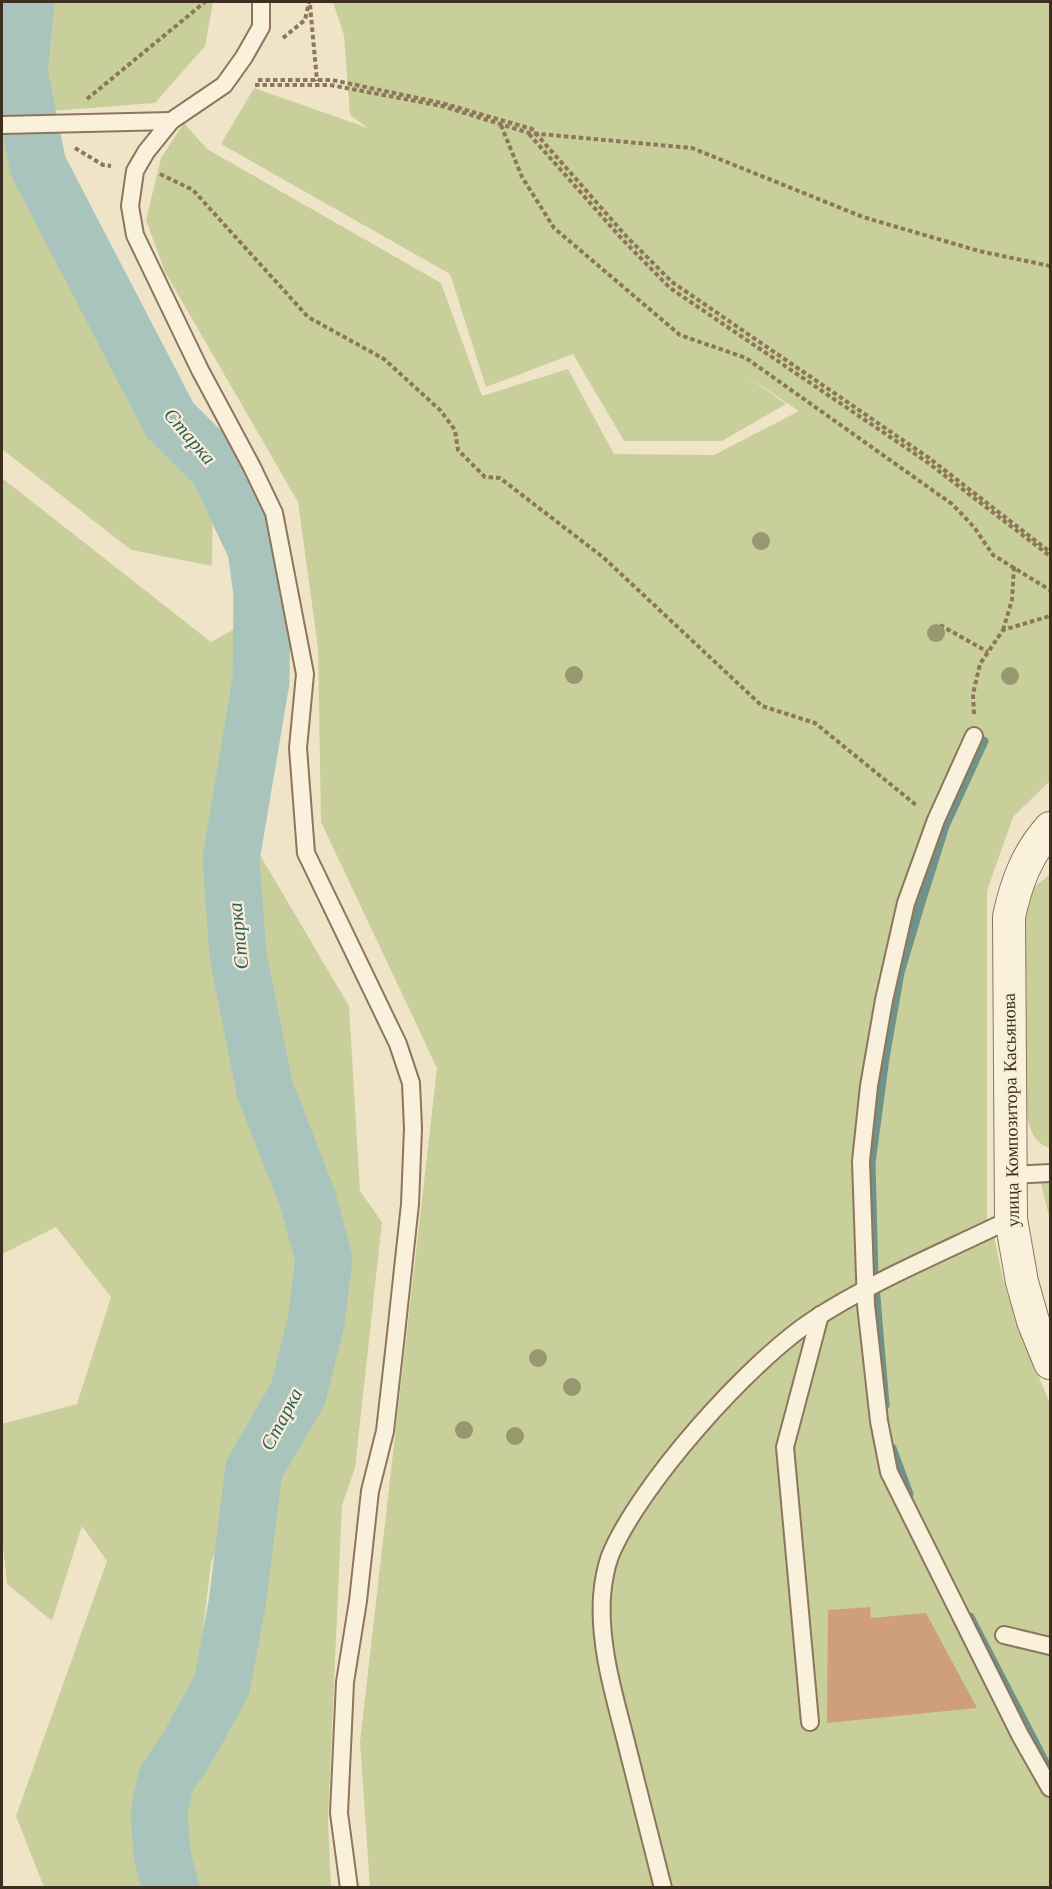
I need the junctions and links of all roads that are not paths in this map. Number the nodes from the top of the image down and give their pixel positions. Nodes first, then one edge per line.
1 (261, 2) edge
2 (171, 121) junction
3 (2, 125) edge
4 (974, 736) road end
5 (1050, 828) edge
6 (1050, 1173) edge
7 (1009, 1175) junction
8 (1011, 1220) junction
9 (866, 1291) junction
10 (820, 1315) junction
11 (1050, 1363) edge
12 (1004, 1635) dead end
13 (1050, 1646) edge
14 (810, 1722) dead end
15 (1050, 1788) edge
16 (349, 1887) edge
17 (663, 1887) edge

1 - 2 lane
2 - 3 lane
2 - 16 lane
4 - 9 lane
5 - 7 street, улица Композитора Касьянова
6 - 7 lane
7 - 8 street, улица Композитора Касьянова
8 - 9 lane
8 - 11 street, улица Композитора Касьянова
9 - 10 lane
9 - 15 lane
10 - 14 lane
10 - 17 lane
12 - 13 lane

